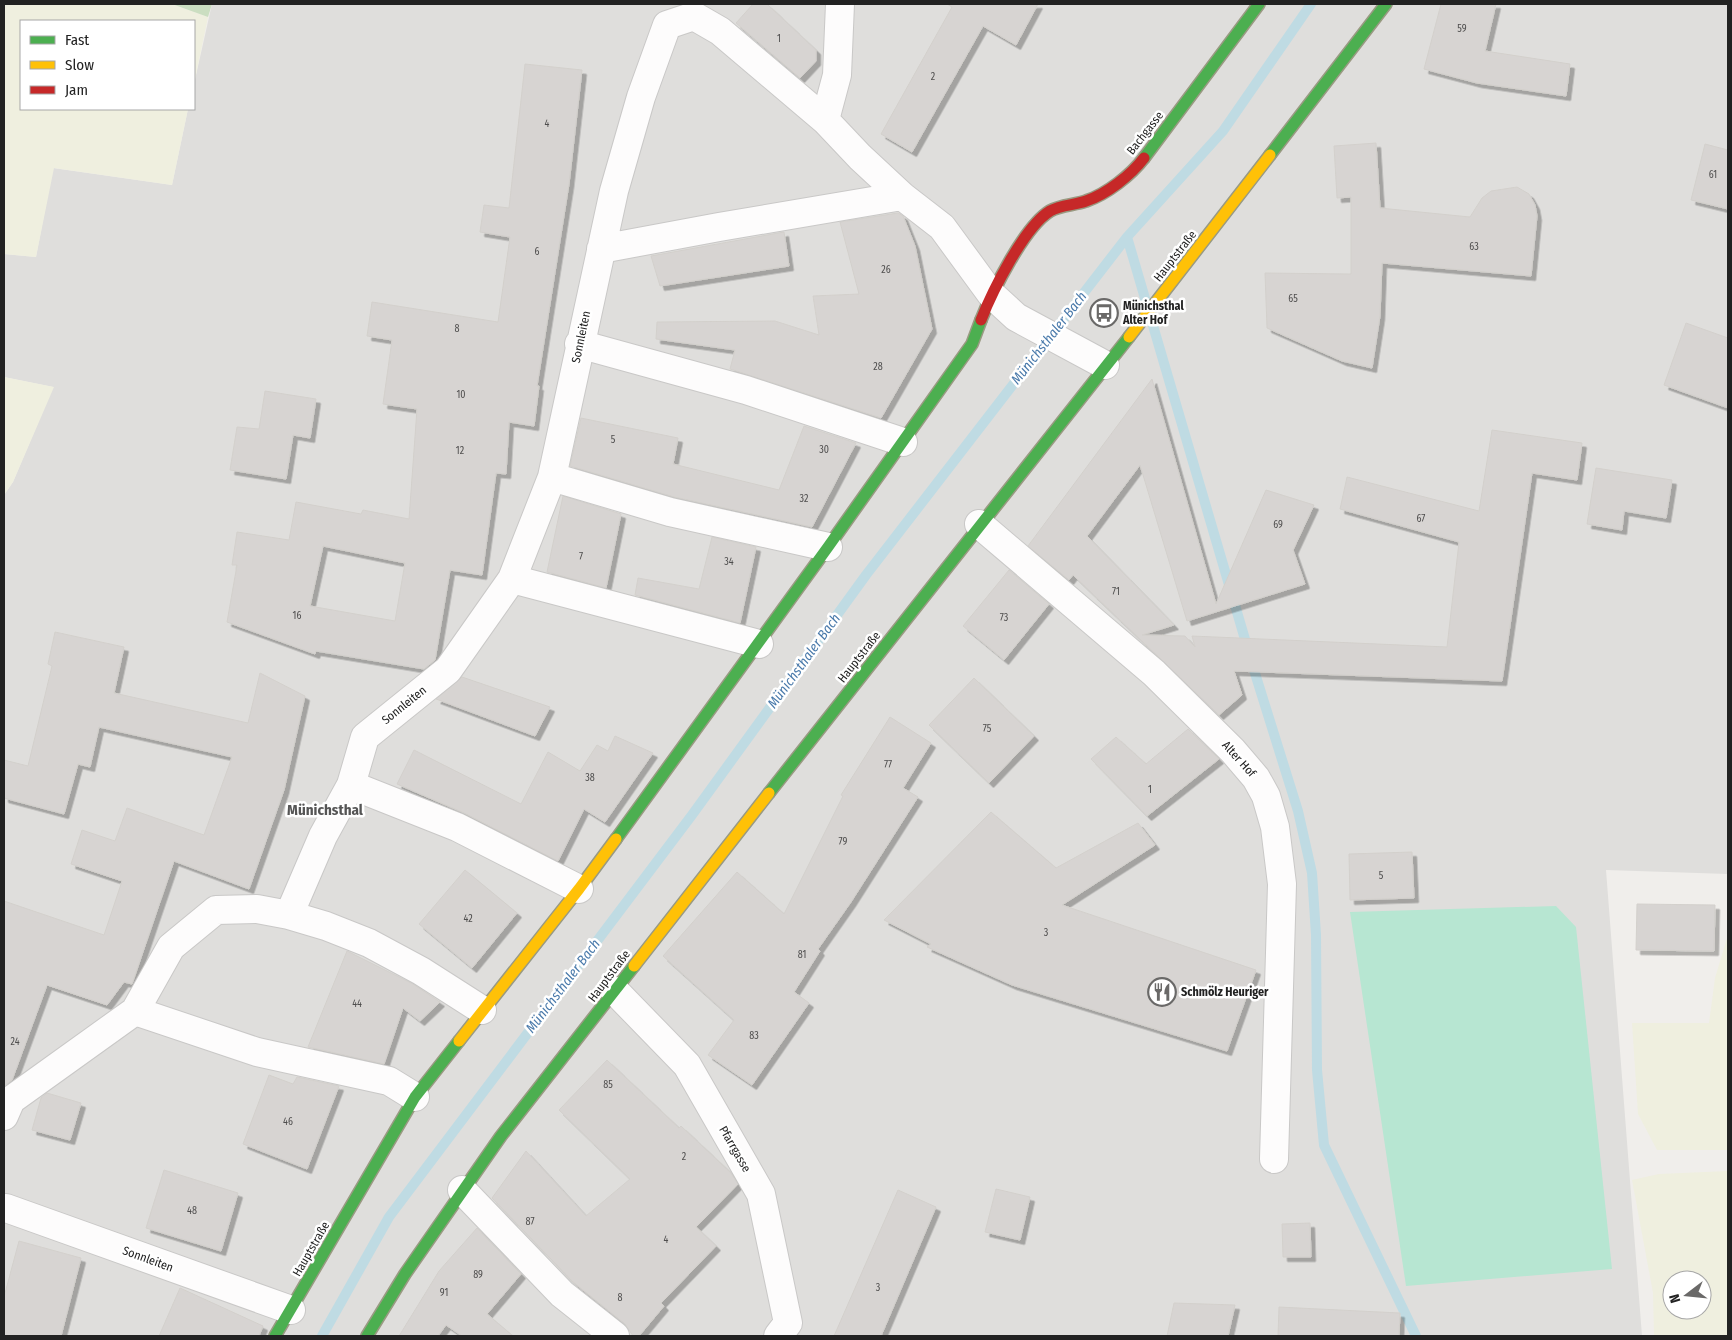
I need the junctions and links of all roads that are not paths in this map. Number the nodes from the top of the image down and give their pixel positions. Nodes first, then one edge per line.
1 (840, 4) edge
2 (1259, 4) edge
3 (1386, 4) edge
4 (693, 10) edge
5 (825, 120) junction
6 (902, 196) junction
7 (601, 249) junction
8 (991, 294) junction
9 (579, 344) junction
10 (1105, 365) junction
11 (903, 442) junction
12 (552, 477) junction
13 (979, 524) junction
14 (828, 547) junction
15 (512, 579) junction
16 (759, 644) junction
17 (350, 785) junction
18 (579, 888) junction
19 (289, 915) junction
20 (615, 991) junction
21 (482, 1010) junction
22 (136, 1011) junction
23 (415, 1097) junction
24 (4, 1116) edge
25 (1274, 1159) dead end
26 (462, 1190) junction
27 (4, 1205) edge
28 (291, 1310) junction
29 (275, 1336) edge
30 (367, 1336) edge
31 (616, 1336) edge
32 (778, 1336) edge

1 - 5 street
2 - 8 street, Bachgasse
3 - 10 street, Hauptstraße
4 - 5 street, Sonnleiten
4 - 7 street, Sonnleiten
5 - 6 street, Sonnleiten
6 - 7 street
6 - 8 street, Sonnleiten
7 - 9 street, Sonnleiten
8 - 10 street, Sonnleiten
8 - 11 street, Hauptstraße
9 - 11 street
9 - 12 street, Sonnleiten
10 - 13 street, Hauptstraße
11 - 14 street, Hauptstraße
12 - 14 street
12 - 15 street, Sonnleiten
13 - 20 street, Hauptstraße
13 - 25 street, Alter Hof
14 - 16 street, Hauptstraße
15 - 16 street
15 - 17 street, Sonnleiten
16 - 18 street, Hauptstraße
17 - 18 street
17 - 19 street, Sonnleiten
18 - 21 street, Hauptstraße
19 - 21 street
19 - 22 street
20 - 26 street, Hauptstraße
20 - 32 street, Pfarrgasse
21 - 23 street, Hauptstraße
22 - 23 street
22 - 24 street
23 - 28 street, Hauptstraße
26 - 30 street, Hauptstraße
26 - 31 street
27 - 28 street, Sonnleiten
28 - 29 street, Hauptstraße

